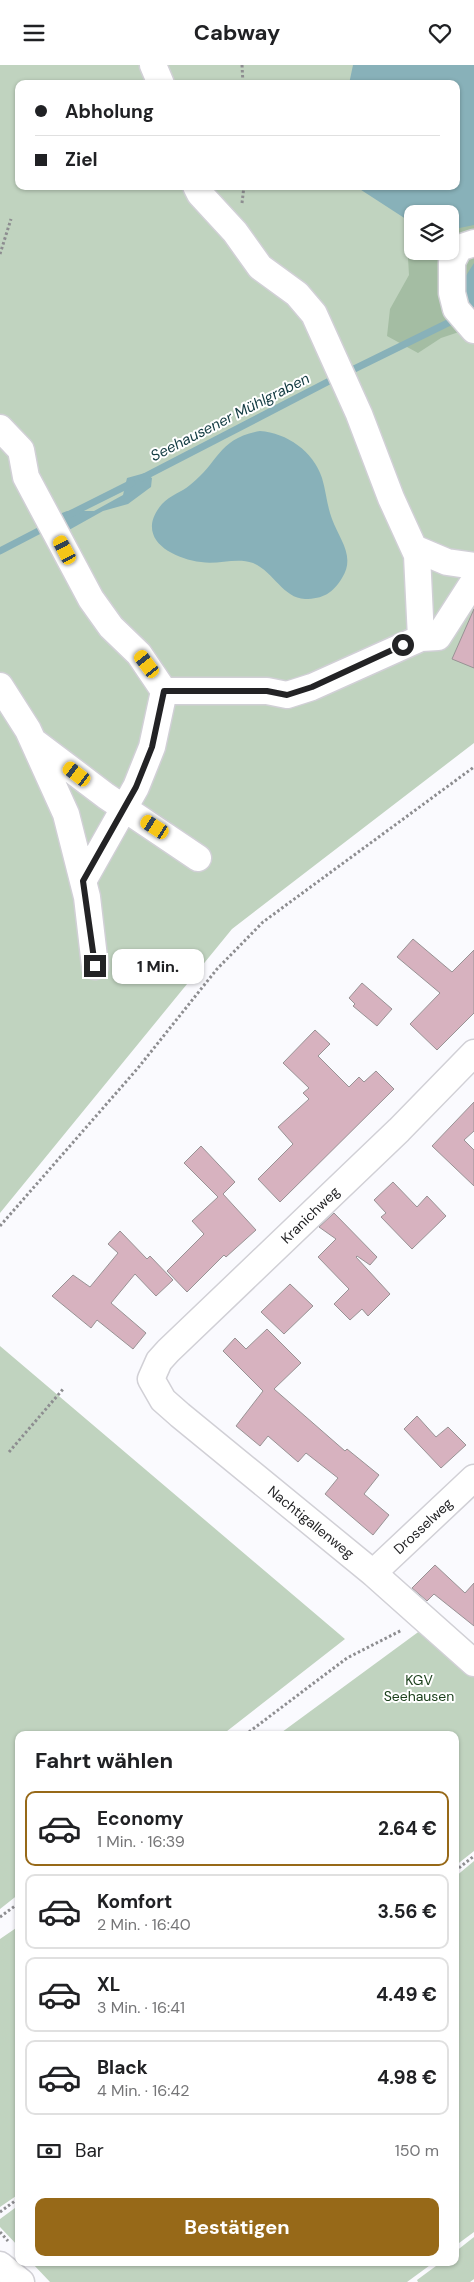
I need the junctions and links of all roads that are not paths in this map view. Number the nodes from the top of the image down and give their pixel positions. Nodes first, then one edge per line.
1 (153, 65) edge
2 (159, 80) edge
3 (198, 190) edge
4 (474, 243) edge
5 (474, 330) edge
6 (0, 428) edge
7 (414, 548) junction
8 (474, 566) edge
9 (474, 581) edge
10 (474, 615) edge
11 (445, 625) junction
12 (421, 638) junction
13 (0, 687) edge
14 (164, 691) junction
15 (34, 741) junction
16 (124, 808) junction
17 (198, 858) dead end
18 (83, 881) junction
19 (95, 966) dead end
20 (474, 1053) edge
21 (151, 1379) joint
22 (474, 1478) edge
23 (373, 1573) junction
24 (474, 1663) edge
25 (0, 2265) edge
26 (21, 2282) edge

1 - 2 street
3 - 7 street
4 - 5 street
6 - 14 street
7 - 8 street
7 - 12 street
9 - 11 street
10 - 11 street
11 - 12 street
12 - 14 street
13 - 15 street
14 - 16 street
15 - 16 street
15 - 18 street
16 - 17 street
16 - 18 street
18 - 19 street
20 - 21 street, Kranichweg
21 - 23 street, Nachtigallenweg
22 - 23 street, Drosselweg
23 - 24 street, Nachtigallenweg
25 - 26 street

